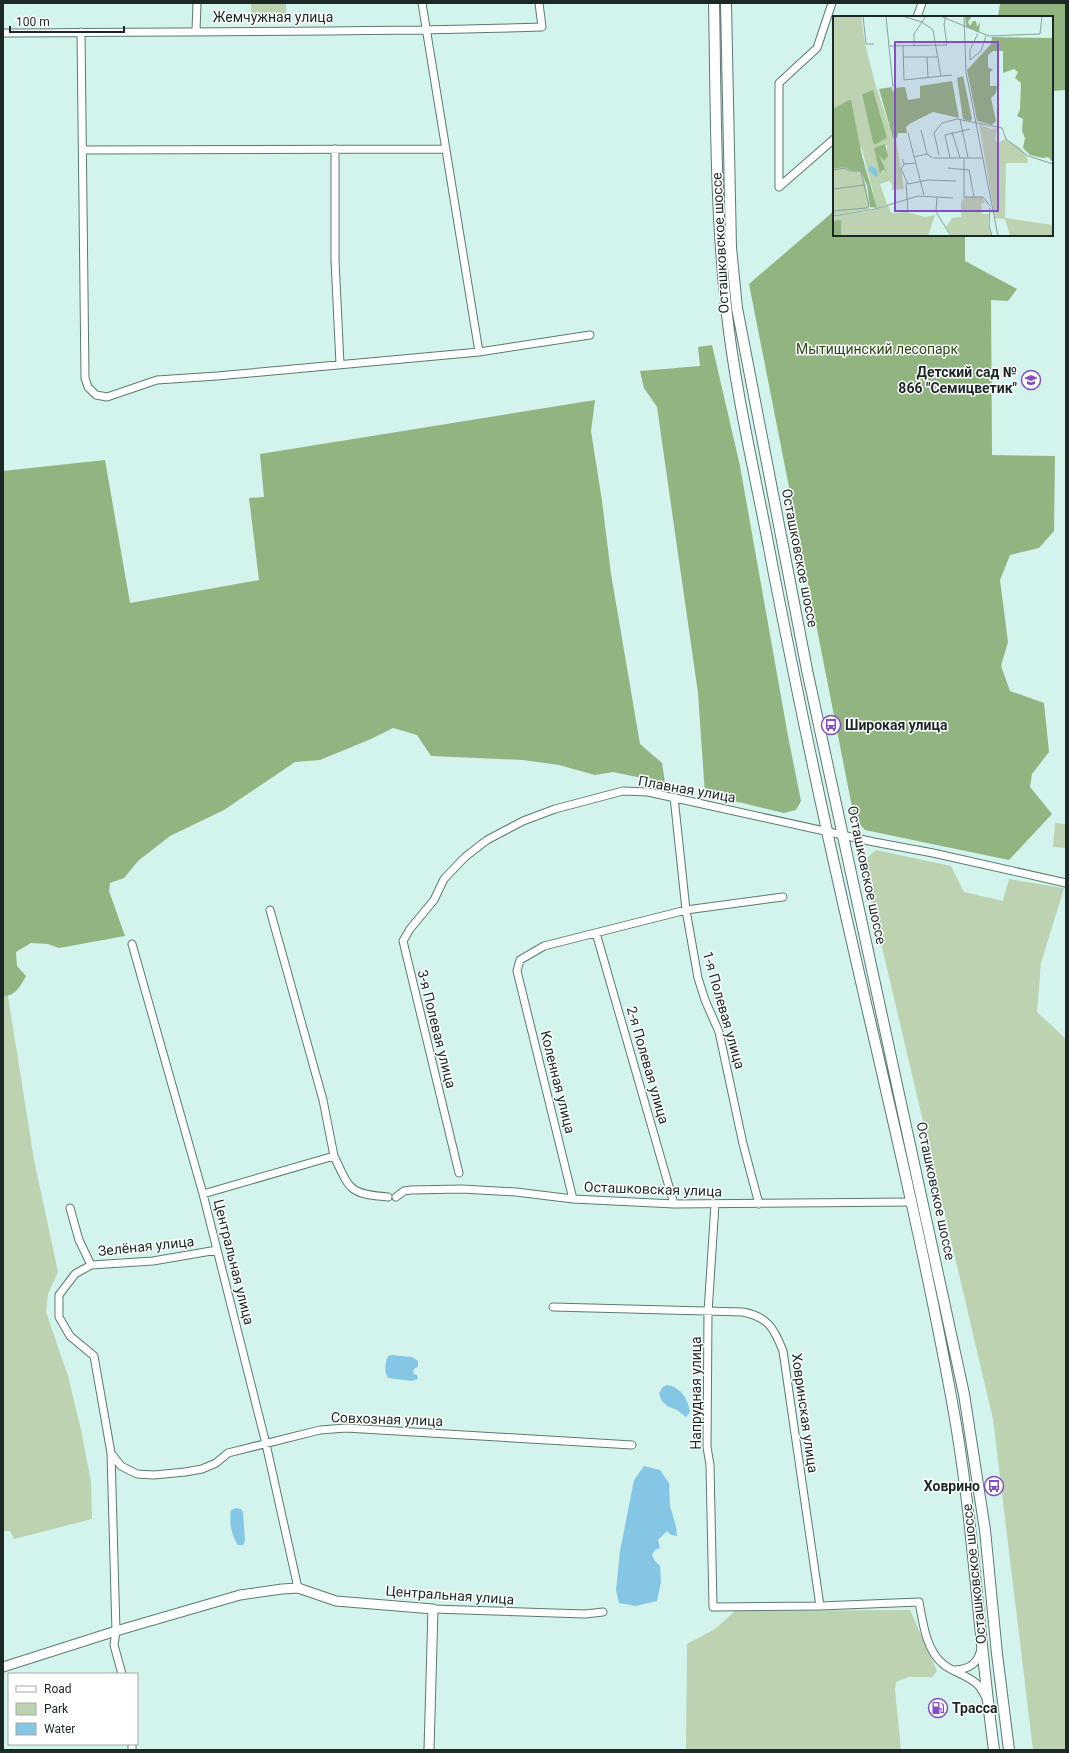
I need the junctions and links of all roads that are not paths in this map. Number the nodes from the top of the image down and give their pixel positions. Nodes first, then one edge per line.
1 (197, 3) edge
2 (422, 3) edge
3 (539, 3) edge
4 (714, 3) edge
5 (726, 3) edge
6 (832, 3) edge
7 (922, 3) edge
8 (917, 16) edge
9 (196, 31) junction
10 (426, 31) junction
11 (3, 32) edge
12 (81, 32) junction
13 (833, 140) edge
14 (335, 149) junction
15 (445, 149) junction
16 (83, 150) junction
17 (590, 335) dead end
18 (478, 352) junction
19 (340, 364) junction
20 (674, 797) junction
21 (827, 832) junction
22 (844, 835) junction
23 (1066, 883) edge
24 (783, 897) dead end
25 (434, 900) joint
26 (270, 910) dead end
27 (686, 910) junction
28 (596, 933) junction
29 (132, 944) dead end
30 (334, 1156) junction
31 (458, 1173) dead end
32 (203, 1194) junction
33 (388, 1197) dead end
34 (396, 1197) dead end
35 (573, 1199) junction
36 (912, 1202) junction
37 (674, 1204) junction
38 (715, 1204) junction
39 (759, 1204) junction
40 (70, 1208) dead end
41 (216, 1250) junction
42 (91, 1265) junction
43 (554, 1307) dead end
44 (708, 1312) junction
45 (266, 1444) junction
46 (632, 1445) dead end
47 (111, 1453) junction
48 (298, 1588) junction
49 (820, 1606) junction
50 (432, 1609) junction
51 (603, 1612) dead end
52 (116, 1631) junction
53 (982, 1642) junction
54 (3, 1667) edge
55 (952, 1670) junction
56 (122, 1673) edge
57 (988, 1700) junction
58 (429, 1750) edge
59 (993, 1750) edge
60 (1009, 1750) edge

1 - 9 street
2 - 10 street
3 - 10 street, Жемчужная улица
4 - 21 main road, Осташковское шоссе
5 - 22 main road, Осташковское шоссе
6 - 13 street
7 - 8 street
9 - 10 street, Жемчужная улица
9 - 12 street, Жемчужная улица
10 - 15 street
11 - 12 street, Жемчужная улица
12 - 16 street
14 - 15 street
14 - 16 street
14 - 19 street
15 - 18 street
16 - 19 street
17 - 18 street
18 - 19 street
20 - 21 street, Плавная улица
20 - 25 street, Плавная улица
20 - 27 street, 1-я Полевая улица
21 - 22 street, Плавная улица
21 - 36 main road, Осташковское шоссе
22 - 23 street, Плавная улица
22 - 60 main road, Осташковское шоссе
24 - 27 street
25 - 31 street, 3-я Полевая улица
26 - 30 street
27 - 28 street
27 - 39 street, 1-я Полевая улица
28 - 35 street, Коленная улица
28 - 37 street, 2-я Полевая улица
29 - 32 street, Центральная улица
30 - 32 street
30 - 33 street
32 - 41 street, Центральная улица
34 - 35 street, Осташковская улица
35 - 37 street, Осташковская улица
36 - 39 street, Осташковская улица
36 - 53 main road, Осташковское шоссе
37 - 38 street, Осташковская улица
38 - 39 street, Осташковская улица
38 - 44 street, Напрудная улица
40 - 42 street, Зелёная улица
41 - 42 street, Зелёная улица
41 - 45 street, Центральная улица
42 - 47 street
43 - 44 street, Ховринская улица
44 - 49 street, Ховринская улица
44 - 49 street, Напрудная улица
45 - 46 street, Совхозная улица
45 - 47 street, Совхозная улица
45 - 48 street, Центральная улица
47 - 52 street
48 - 50 street, Центральная улица
48 - 52 street, Центральная улица
49 - 55 street
50 - 51 street, Центральная улица
50 - 58 street
52 - 54 street, Центральная улица
52 - 56 street
53 - 55 street
53 - 57 main road, Осташковское шоссе
55 - 57 street
57 - 59 main road, Осташковское шоссе

